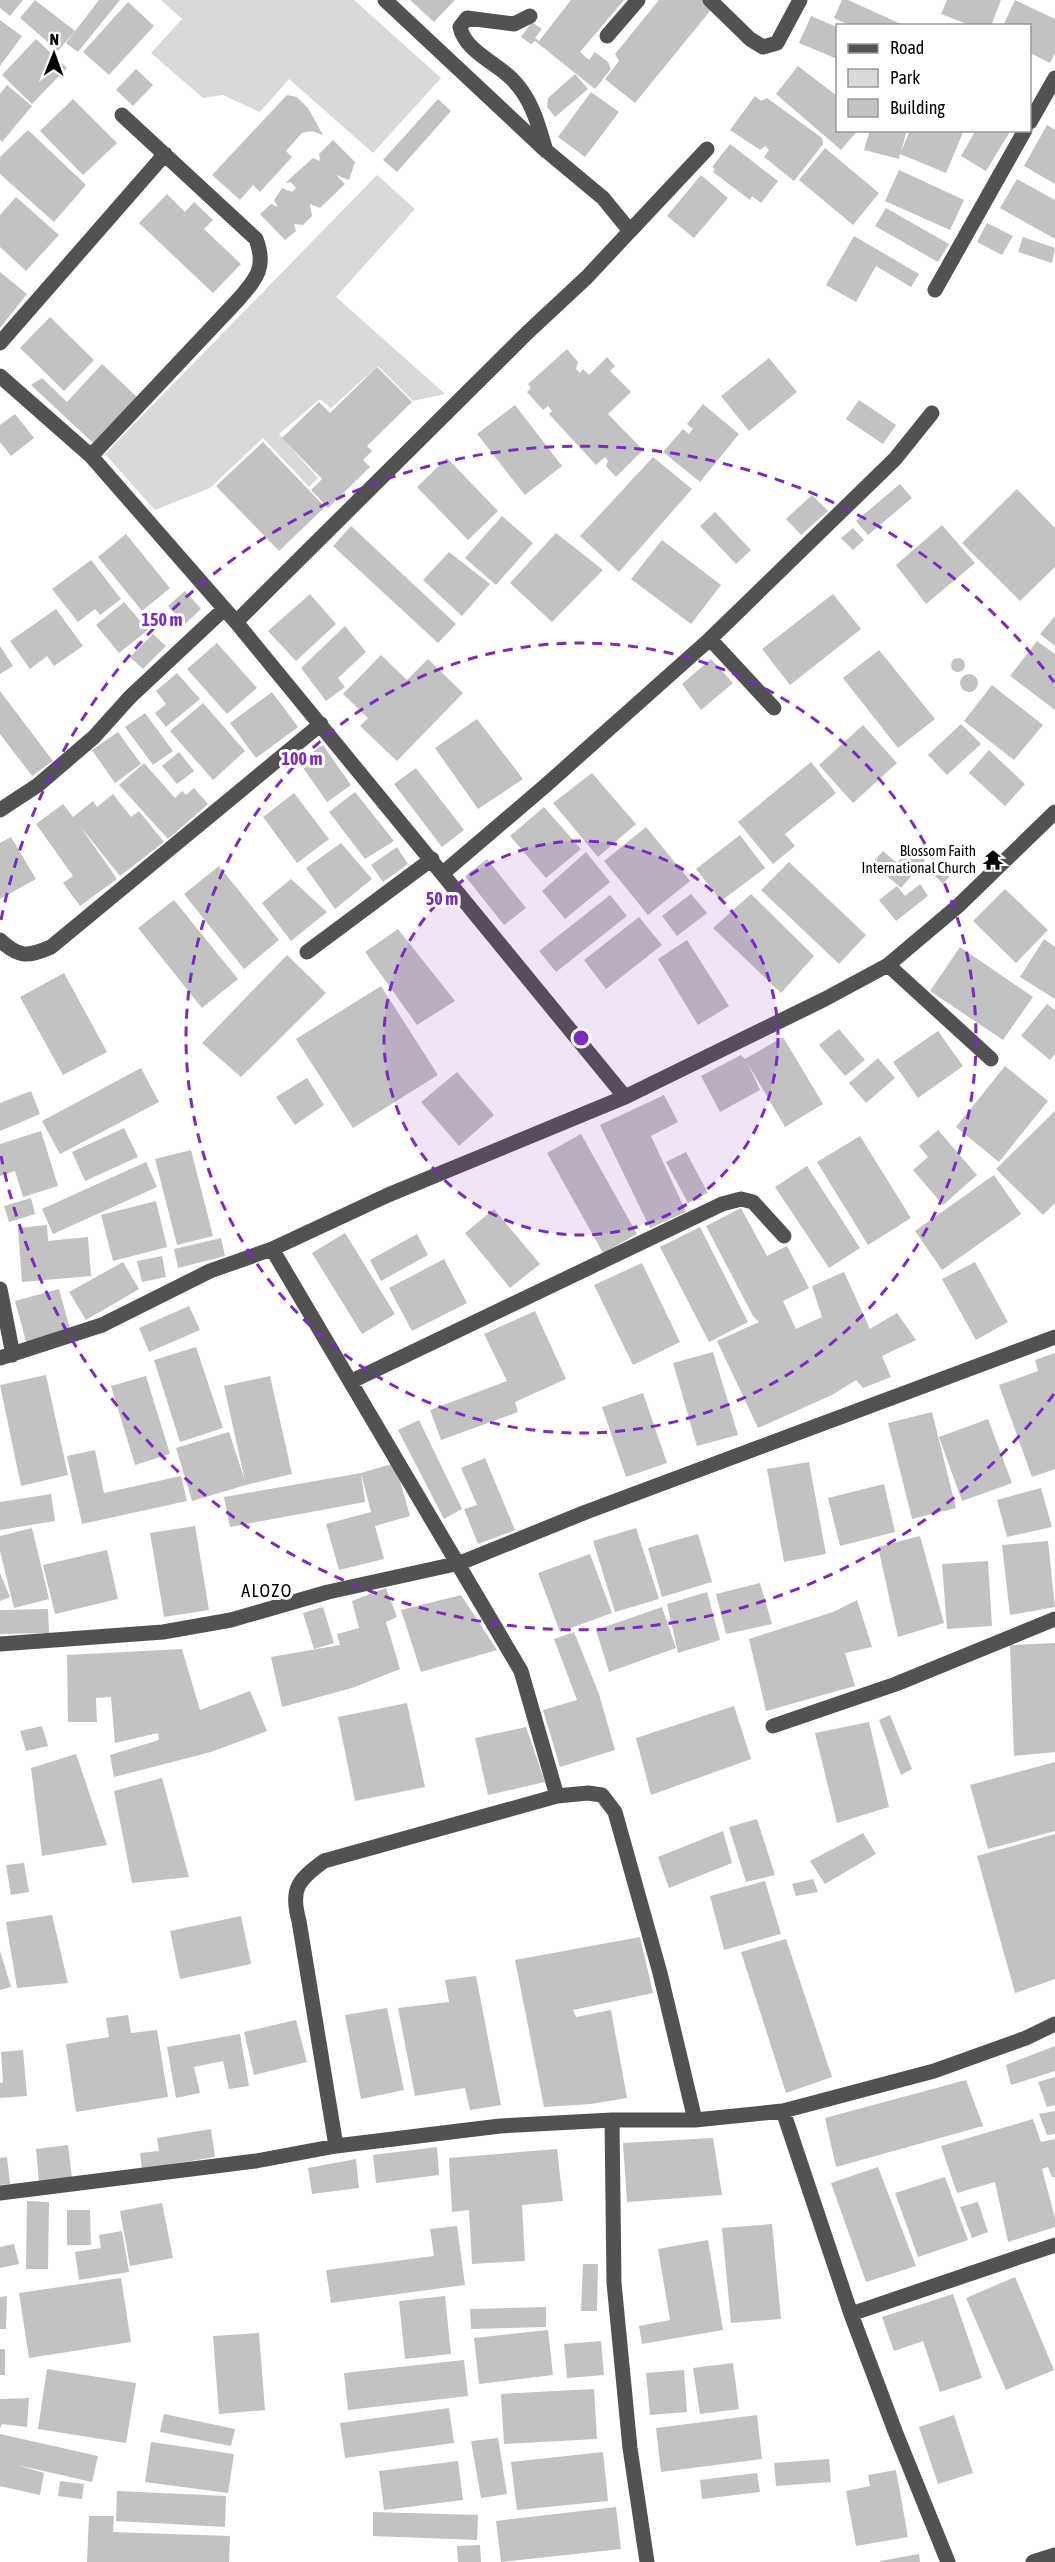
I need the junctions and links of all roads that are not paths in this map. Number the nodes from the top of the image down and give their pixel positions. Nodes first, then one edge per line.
1 (385, 0) edge
2 (638, 0) edge
3 (710, 0) edge
4 (800, 0) edge
5 (530, 16) dead end
6 (607, 36) dead end
7 (1055, 78) edge
8 (122, 114) dead end
9 (1031, 119) edge
10 (1024, 132) edge
11 (707, 149) dead end
12 (546, 151) junction
13 (165, 154) junction
14 (630, 231) junction
15 (935, 290) dead end
16 (0, 343) edge
17 (0, 376) edge
18 (932, 413) dead end
19 (91, 456) junction
20 (223, 609) junction
21 (236, 622) junction
22 (710, 639) junction
23 (774, 708) dead end
24 (321, 724) junction
25 (0, 810) edge
26 (1055, 812) edge
27 (432, 859) junction
28 (443, 873) junction
29 (0, 940) edge
30 (307, 952) dead end
31 (888, 965) junction
32 (991, 1059) dead end
33 (625, 1097) junction
34 (784, 1236) dead end
35 (272, 1248) junction
36 (0, 1288) edge
37 (1055, 1337) edge
38 (6, 1357) edge
39 (352, 1381) junction
40 (460, 1563) junction
41 (1055, 1619) edge
42 (0, 1644) edge
43 (773, 1726) dead end
44 (557, 1796) junction
45 (1055, 2024) edge
46 (783, 2111) junction
47 (612, 2120) junction
48 (695, 2120) junction
49 (336, 2146) junction
50 (0, 2193) edge
51 (1055, 2245) edge
52 (851, 2314) junction
53 (1055, 2555) edge
54 (647, 2562) edge
55 (948, 2562) edge
56 (1034, 2562) edge

1 - 12 street
2 - 6 street
3 - 4 street
5 - 12 street
7 - 9 street
8 - 13 street
10 - 15 street
11 - 14 street
12 - 14 street
13 - 16 street
13 - 19 street
14 - 21 street
17 - 19 street
18 - 22 street
19 - 20 street
20 - 21 street
20 - 25 street
21 - 24 street
22 - 23 street
22 - 28 street
24 - 27 street
24 - 29 street
26 - 31 street
27 - 28 street
27 - 30 street
28 - 33 street
31 - 32 street
31 - 33 street
33 - 35 street
34 - 39 street
35 - 38 street
35 - 39 street
36 - 38 street
37 - 40 street
39 - 40 street
40 - 42 street
40 - 44 street
41 - 43 street
44 - 48 street
44 - 49 street
45 - 46 street
46 - 48 street
46 - 52 street
47 - 48 street
47 - 49 street
47 - 54 street
49 - 50 street
51 - 52 street
52 - 55 street
53 - 56 street

